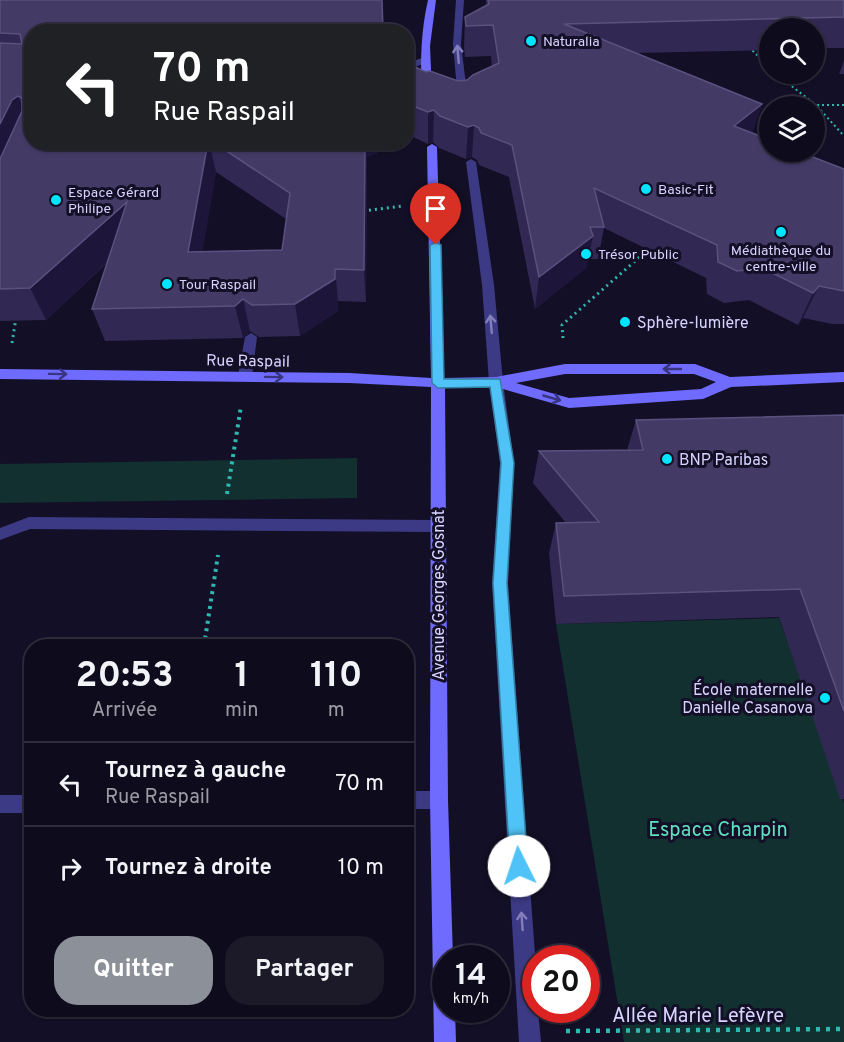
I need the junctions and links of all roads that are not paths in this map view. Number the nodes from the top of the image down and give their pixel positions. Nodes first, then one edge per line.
1 (432, 0) edge
2 (460, 0) edge
3 (424, 60) junction
4 (414, 64) edge
5 (427, 99) edge
6 (464, 107) edge
7 (432, 147) dead end
8 (471, 162) dead end
9 (251, 338) edge
10 (4, 374) edge
11 (245, 376) junction
12 (844, 377) edge
13 (729, 381) junction
14 (496, 382) junction
15 (438, 383) junction
16 (438, 526) junction
17 (0, 534) edge
18 (414, 800) edge
19 (439, 800) junction
20 (0, 804) edge
21 (24, 804) edge
22 (530, 1036) edge
23 (445, 1042) edge

1 - 3 main road
6 -> 2 street
3 - 4 street
3 - 5 main road
7 - 15 main road, Avenue Georges Gosnat
14 -> 8 street
9 - 11 street
10 -> 11 main road, Rue Raspail
11 -> 15 main road, Rue Raspail
12 - 13 main road
13 -> 14 main road
14 -> 13 main road
14 - 15 main road, Rue Raspail
22 -> 14 street
15 - 16 main road, Avenue Georges Gosnat
16 - 17 street
16 - 19 main road, Avenue Georges Gosnat
18 - 19 street
19 - 23 main road, Avenue Georges Gosnat
20 - 21 street

